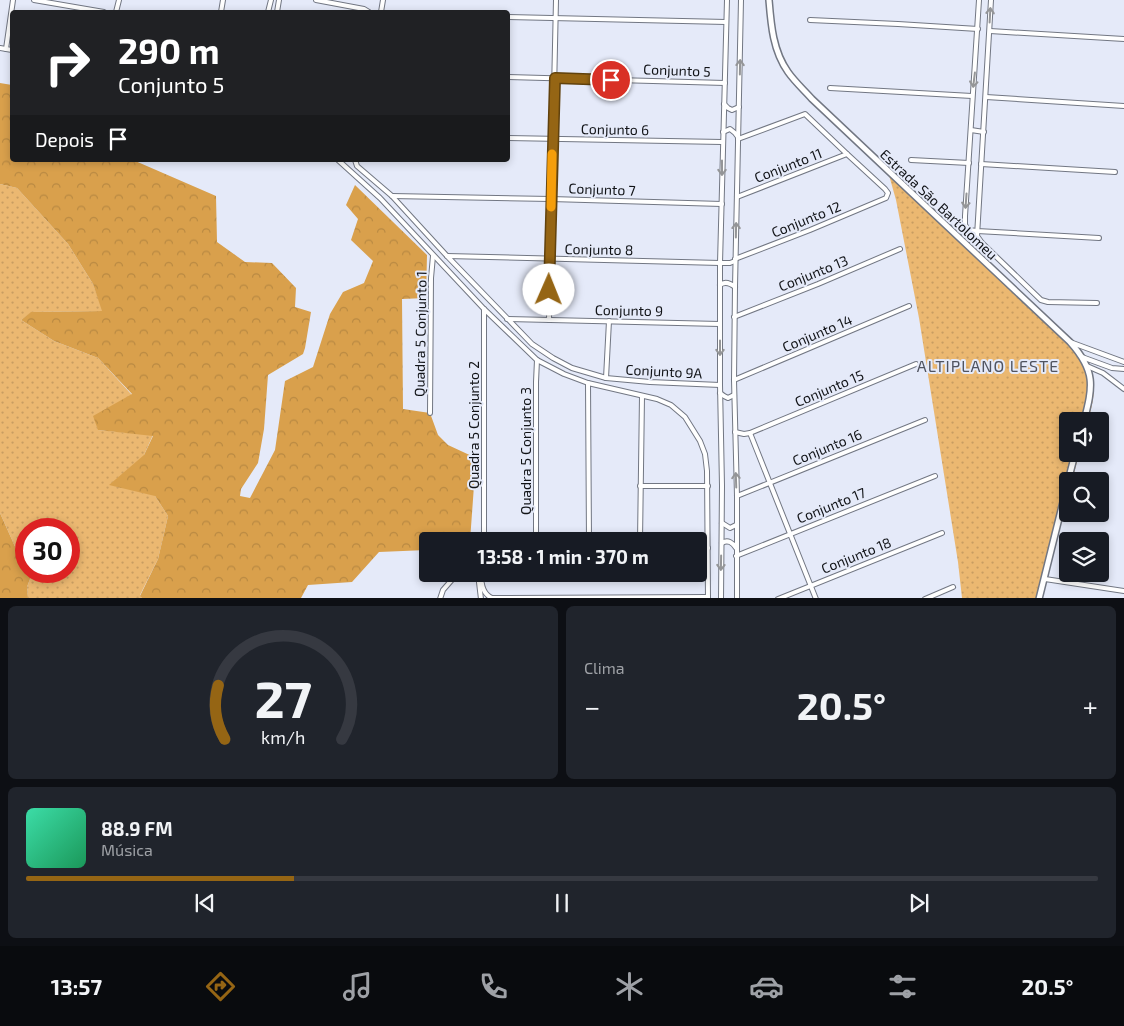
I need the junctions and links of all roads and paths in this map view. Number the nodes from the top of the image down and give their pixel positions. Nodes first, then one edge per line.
1 (34, 0) edge
2 (316, 0) edge
3 (556, 0) edge
4 (726, 0) edge
5 (741, 0) edge
6 (768, 0) edge
7 (979, 0) edge
8 (991, 0) edge
9 (329, 1) edge
10 (92, 10) edge
11 (367, 10) edge
12 (510, 17) edge
13 (556, 19) junction
14 (810, 20) dead end
15 (10, 21) edge
16 (726, 22) junction
17 (978, 29) junction
18 (990, 31) junction
19 (1124, 39) edge
20 (0, 48) edge
21 (6, 49) junction
22 (10, 50) edge
23 (976, 65) junction
24 (987, 66) junction
25 (510, 77) edge
26 (555, 78) junction
27 (725, 83) junction
28 (830, 88) dead end
29 (972, 96) junction
30 (986, 97) junction
31 (724, 104) junction
32 (1124, 106) edge
33 (739, 107) junction
34 (971, 130) junction
35 (723, 132) junction
36 (984, 132) junction
37 (510, 138) edge
38 (738, 138) junction
39 (553, 139) junction
40 (722, 142) junction
41 (847, 154) junction
42 (911, 160) dead end
43 (340, 162) edge
44 (356, 162) edge
45 (969, 163) junction
46 (981, 164) junction
47 (1115, 172) dead end
48 (392, 196) junction
49 (736, 197) junction
50 (551, 199) junction
51 (722, 204) junction
52 (977, 231) junction
53 (1100, 238) dead end
54 (900, 249) dead end
55 (433, 256) junction
56 (447, 256) junction
57 (550, 259) junction
58 (735, 260) junction
59 (720, 263) junction
60 (720, 285) junction
61 (735, 287) junction
62 (1097, 303) dead end
63 (909, 306) dead end
64 (484, 309) junction
65 (734, 318) junction
66 (507, 319) junction
67 (549, 320) junction
68 (609, 321) junction
69 (720, 324) junction
70 (1070, 342) junction
71 (1086, 348) junction
72 (1102, 354) junction
73 (1082, 355) junction
74 (537, 360) junction
75 (1099, 362) junction
76 (1124, 362) edge
77 (916, 364) dead end
78 (1087, 366) junction
79 (1124, 369) edge
80 (606, 378) junction
81 (734, 380) junction
82 (588, 383) junction
83 (720, 385) junction
84 (1124, 389) edge
85 (720, 393) junction
86 (734, 395) junction
87 (642, 396) junction
88 (1086, 412) edge
89 (430, 413) dead end
90 (925, 420) dead end
91 (735, 432) junction
92 (750, 433) junction
93 (935, 476) dead end
94 (771, 482) junction
95 (640, 486) junction
96 (708, 486) junction
97 (737, 496) junction
98 (1059, 520) edge
99 (722, 523) junction
100 (736, 525) junction
101 (484, 532) edge
102 (536, 532) edge
103 (589, 532) edge
104 (640, 532) edge
105 (942, 533) dead end
106 (790, 534) junction
107 (722, 544) junction
108 (708, 548) joint
109 (736, 548) junction
110 (736, 556) junction
111 (1045, 579) junction
112 (450, 582) edge
113 (480, 582) edge
114 (481, 582) edge
115 (811, 585) junction
116 (954, 587) dead end
117 (1124, 591) edge
118 (440, 598) edge
119 (481, 598) edge
120 (495, 598) edge
121 (708, 598) edge
122 (721, 598) edge
123 (737, 598) edge
124 (778, 598) edge
125 (816, 598) edge
126 (925, 598) edge
127 (1039, 598) edge

1 - 10 street
2 - 9 street
3 - 13 street
4 - 16 street
33 -> 5 street
6 - 70 street, Estrada São Bartolomeu
7 - 17 street
18 -> 8 street
9 - 11 street
12 - 13 street
13 - 16 street
13 - 26 street
14 - 17 street
15 - 21 street
16 - 27 street
17 - 23 street
18 - 19 street
18 - 24 street
20 - 21 street
21 - 22 street
23 - 24 street
23 -> 29 street
24 - 30 street
25 - 26 street, Conjunto 5
26 - 27 street, Conjunto 5
26 - 39 street
27 - 31 street
28 - 29 street
29 - 34 street
30 - 32 street
30 - 36 street
31 - 33 street
31 - 35 street
33 - 38 street
34 - 36 street
34 - 45 street
35 - 38 street
35 - 40 street
36 - 46 street
37 - 39 street, Conjunto 6
38 - 41 street
38 - 49 street
39 - 40 street, Conjunto 6
39 - 50 street
40 -> 51 street
41 - 49 street, Conjunto 11
41 - 58 street, Conjunto 12
42 - 45 street
43 - 55 street
44 - 48 street, Conjunto 9A
45 -> 52 street
46 - 47 street
46 - 52 street
48 - 50 street, Conjunto 7
48 - 56 street, Conjunto 9A
58 -> 49 street
50 - 51 street, Conjunto 7
50 - 57 street
51 - 59 street
52 - 53 street
52 - 62 street
54 - 65 street, Conjunto 13
55 - 64 street
55 - 89 street, Quadra 5 Conjunto 1
56 - 57 street, Conjunto 8
56 - 66 street, Conjunto 9A
57 - 59 street, Conjunto 8
57 - 67 street
58 - 59 street, Conjunto 12
58 - 61 street
59 - 60 street
60 - 61 street
60 - 69 street
61 - 65 street
63 - 81 street, Conjunto 14
64 - 74 street
64 - 101 street, Quadra 5 Conjunto 2
65 - 81 street
66 - 67 street, Conjunto 9
66 - 80 street, Conjunto 9A
67 - 68 street, Conjunto 9
68 - 69 street, Conjunto 9
68 - 80 street
69 -> 83 street
70 - 71 street
70 - 73 street, Estrada São Bartolomeu
71 - 72 street
71 - 73 street
72 - 75 street
72 - 76 street
73 - 75 street
73 - 78 street, Estrada São Bartolomeu
74 - 82 street
74 - 102 street, Quadra 5 Conjunto 3
75 - 79 street
77 - 92 street, Conjunto 15
78 - 84 street
78 - 88 street, Estrada São Bartolomeu
80 - 83 street, Conjunto 9A
81 - 86 street
82 - 87 street
82 - 103 street
83 - 85 street
85 - 86 street
85 - 99 street
86 - 91 street
87 - 95 street
87 - 96 street
90 - 94 street, Conjunto 16
91 - 92 street
97 -> 91 street
92 - 94 street
93 - 106 street, Conjunto 17
94 - 97 street, Conjunto 16
94 - 106 street
95 - 96 street
95 - 104 street
96 - 108 street
97 - 100 street
98 - 111 street
99 - 100 street
99 - 107 street
100 - 109 street
105 - 115 street, Conjunto 18
106 - 110 street, Conjunto 17
106 - 115 street
107 - 109 street
107 -> 122 street
108 - 121 street
109 - 110 street
110 - 123 street
111 - 117 street
111 - 127 street
112 - 118 street
113 - 119 street
114 - 120 street
115 - 124 street, Conjunto 18
115 - 125 street
116 - 126 street
120 - 121 street

